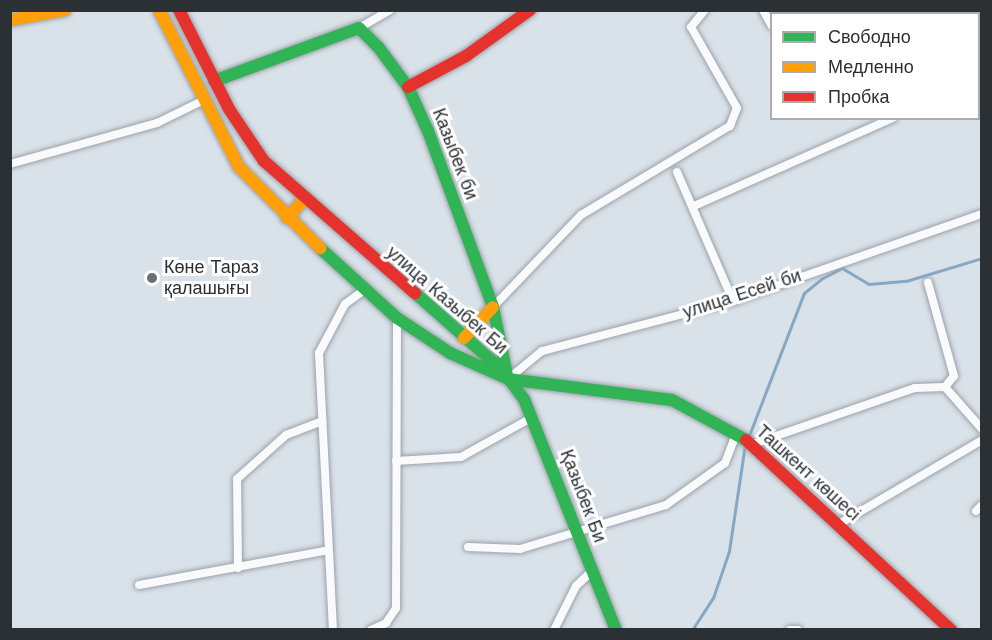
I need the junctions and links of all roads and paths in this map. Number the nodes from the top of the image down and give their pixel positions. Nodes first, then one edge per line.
1 (65, 10) edge
2 (159, 10) edge
3 (179, 10) edge
4 (390, 10) edge
5 (530, 10) edge
6 (705, 10) edge
7 (763, 10) edge
8 (10, 20) edge
9 (770, 24) edge
10 (359, 28) junction
11 (214, 81) junction
12 (408, 87) junction
13 (202, 100) junction
14 (888, 120) edge
15 (10, 164) edge
16 (677, 172) dead end
17 (304, 200) junction
18 (694, 206) junction
19 (981, 214) edge
20 (287, 218) junction
21 (928, 283) dead end
22 (366, 289) junction
23 (733, 302) junction
24 (493, 307) junction
25 (397, 318) junction
26 (464, 338) junction
27 (508, 379) junction
28 (945, 387) junction
29 (533, 417) junction
30 (322, 421) junction
31 (981, 429) edge
32 (736, 435) junction
33 (981, 440) edge
34 (753, 444) junction
35 (396, 460) junction
36 (839, 524) junction
37 (578, 534) junction
38 (468, 547) dead end
39 (325, 550) junction
40 (238, 568) junction
41 (592, 571) junction
42 (139, 585) dead end
43 (333, 630) edge
44 (371, 630) edge
45 (554, 630) edge
46 (616, 630) edge
47 (790, 630) edge
48 (798, 630) edge
49 (951, 630) edge

1 - 8 main road
2 - 13 main road, улица Казыбек Би
3 - 11 main road, улица Казыбек Би
4 - 10 street
5 - 12 main road
6 - 24 street
7 - 9 street
10 - 11 main road
10 - 12 main road, Казыбек би
11 - 17 main road, улица Казыбек Би
12 - 24 main road, Казыбек би
13 - 15 street
13 - 20 main road, улица Казыбек Би
14 - 18 street
16 - 18 street
17 - 20 main road
17 - 26 main road, улица Казыбек Би
18 - 23 street
19 - 23 street, улица Есей би
20 - 22 main road, улица Казыбек Би
21 - 28 street
22 - 25 main road, улица Казыбек Би
22 - 30 street
23 - 27 street, улица Есей би
24 - 26 main road
24 - 27 main road, Казыбек би
25 - 27 main road, улица Казыбек Би
25 - 35 street
26 - 27 main road, улица Казыбек Би
27 - 29 main road, Қазыбек Би
27 - 32 main road, Ташкент көшесі
28 - 31 street
28 - 34 street
29 - 35 street
29 - 37 main road, Қазыбек Би
30 - 39 street
30 - 40 street
32 - 34 main road, Ташкент көшесі
32 - 37 street
33 - 36 street
34 - 36 main road, Ташкент көшесі
35 - 44 street
36 - 49 main road, Ташкент көшесі
37 - 38 street
37 - 41 main road, Қазыбек Би
39 - 40 street
39 - 43 street
40 - 42 street
41 - 45 street
41 - 46 main road, Қазыбек Би
47 - 48 street

